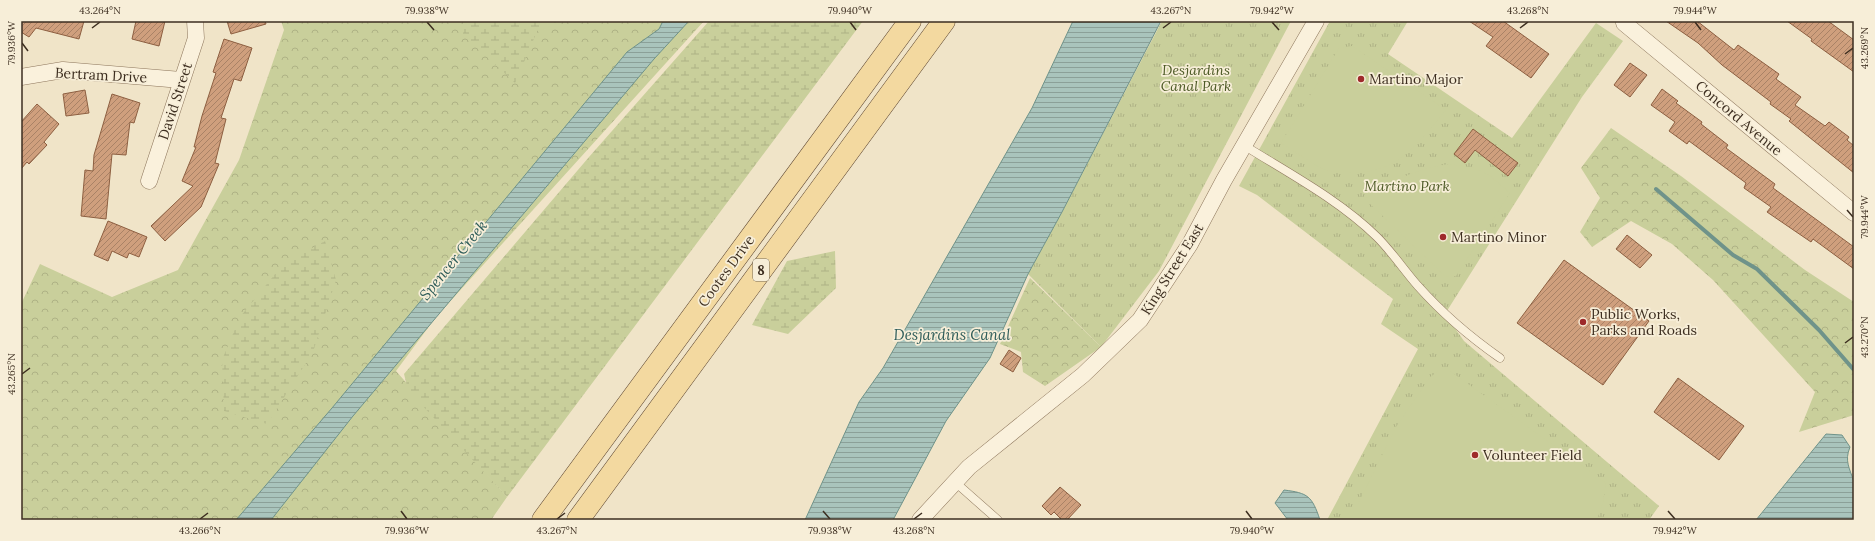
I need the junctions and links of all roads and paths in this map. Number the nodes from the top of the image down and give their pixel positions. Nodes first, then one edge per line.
1 (195, 21) edge
2 (910, 21) edge
3 (944, 21) edge
4 (1316, 21) edge
5 (1622, 25) edge
6 (21, 76) edge
7 (181, 80) junction
8 (1245, 146) junction
9 (149, 181) dead end
10 (1854, 213) edge
11 (1500, 358) dead end
12 (955, 482) junction
13 (543, 520) edge
14 (578, 520) edge
15 (920, 520) edge
16 (998, 520) edge

1 - 7 street, David Street
2 - 13 main road, Cootes Drive / 8
3 - 14 main road, Cootes Drive / 8
4 - 8 street, King Street East
5 - 10 street, Concord Avenue
6 - 7 street, Bertram Drive
7 - 9 street, David Street
8 - 11 lane
8 - 12 street, King Street East
12 - 15 street, King Street East
12 - 16 lane

